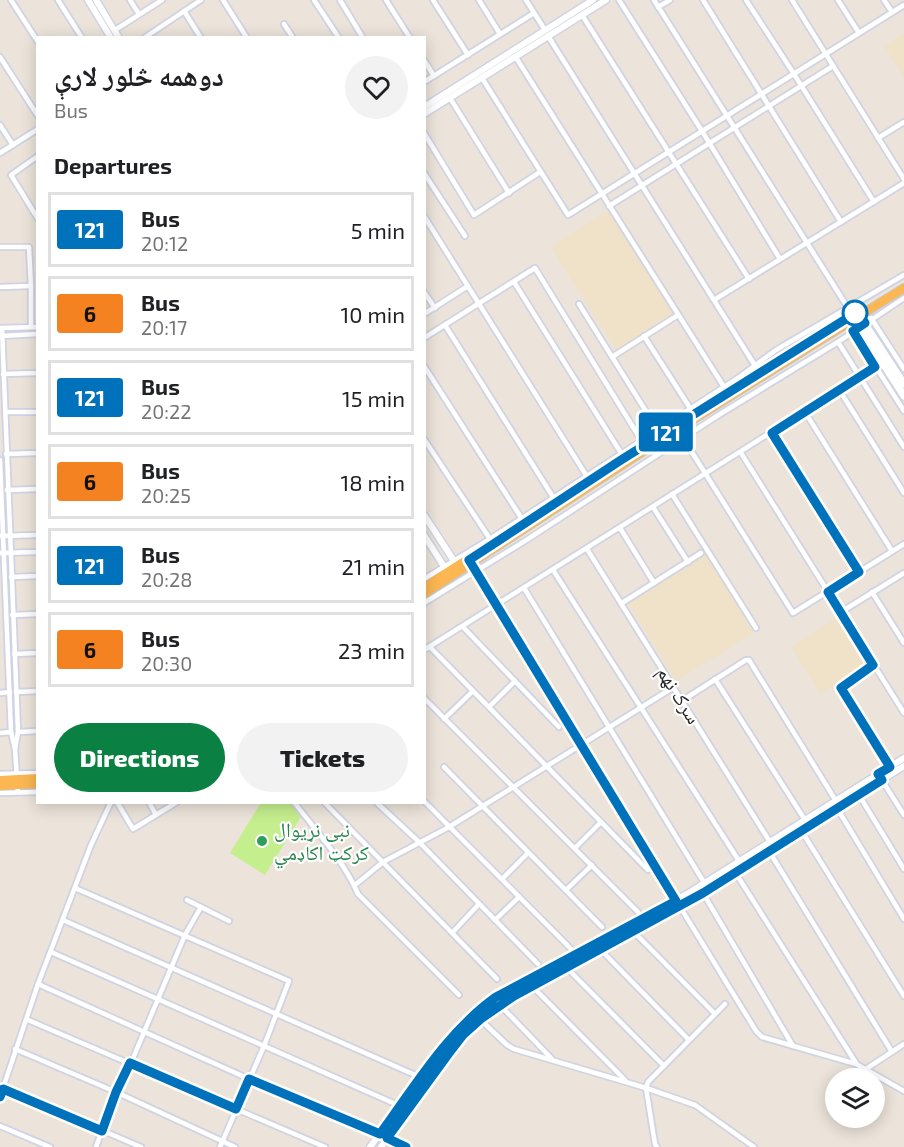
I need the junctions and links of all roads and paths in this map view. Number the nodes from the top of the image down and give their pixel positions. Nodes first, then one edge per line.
1 (11, 0) edge
2 (58, 0) edge
3 (87, 0) edge
4 (96, 0) edge
5 (130, 0) edge
6 (162, 0) edge
7 (201, 0) edge
8 (223, 0) edge
9 (315, 0) edge
10 (340, 0) edge
11 (386, 0) edge
12 (433, 0) edge
13 (479, 0) edge
14 (526, 0) edge
15 (592, 0) edge
16 (606, 0) edge
17 (619, 0) edge
18 (654, 0) edge
19 (670, 0) edge
20 (703, 0) edge
21 (746, 0) edge
22 (792, 0) edge
23 (838, 0) edge
24 (884, 0) edge
25 (904, 5) edge
26 (658, 7) junction
27 (184, 11) junction
28 (892, 12) junction
29 (534, 13) junction
30 (140, 14) junction
31 (582, 15) junction
32 (284, 24) dead end
33 (115, 30) junction
34 (546, 33) junction
35 (859, 33) junction
36 (500, 34) junction
37 (152, 35) edge
38 (81, 36) edge
39 (110, 36) edge
40 (118, 36) edge
41 (200, 36) edge
42 (246, 36) edge
43 (292, 36) edge
44 (338, 36) edge
45 (362, 36) edge
46 (409, 36) edge
47 (36, 39) edge
48 (826, 54) junction
49 (468, 55) junction
50 (515, 56) junction
51 (0, 57) edge
52 (426, 63) edge
53 (833, 66) junction
54 (794, 74) junction
55 (434, 76) junction
56 (482, 78) junction
57 (426, 81) edge
58 (802, 86) junction
59 (762, 94) junction
60 (450, 98) junction
61 (426, 106) edge
62 (769, 106) junction
63 (36, 113) edge
64 (426, 113) edge
65 (726, 116) junction
66 (904, 122) edge
67 (0, 125) edge
68 (733, 128) junction
69 (36, 130) edge
70 (702, 131) junction
71 (426, 136) edge
72 (878, 138) junction
73 (710, 143) junction
74 (13, 145) junction
75 (668, 152) junction
76 (0, 153) edge
77 (36, 157) edge
78 (676, 164) junction
79 (540, 172) junction
80 (635, 173) junction
81 (426, 176) edge
82 (904, 181) edge
83 (642, 185) junction
84 (509, 192) junction
85 (602, 195) junction
86 (874, 202) junction
87 (609, 206) junction
88 (36, 216) edge
89 (426, 219) edge
90 (841, 222) junction
91 (465, 236) dead end
92 (806, 244) junction
93 (0, 247) edge
94 (780, 259) junction
95 (904, 274) edge
96 (749, 279) junction
97 (514, 282) junction
98 (904, 282) edge
99 (32, 286) junction
100 (468, 286) junction
101 (0, 287) edge
102 (904, 288) edge
103 (426, 295) edge
104 (904, 298) edge
105 (714, 300) junction
106 (478, 304) junction
107 (579, 304) dead end
108 (435, 308) junction
109 (426, 313) edge
110 (678, 315) junction
111 (872, 318) junction
112 (856, 319) junction
113 (445, 325) junction
114 (31, 327) junction
115 (36, 327) edge
116 (1, 328) edge
117 (36, 334) edge
118 (1, 336) edge
119 (644, 336) junction
120 (426, 337) edge
121 (838, 342) junction
122 (612, 357) junction
123 (754, 364) junction
124 (875, 367) junction
125 (426, 369) edge
126 (904, 369) edge
127 (36, 373) edge
128 (3, 374) junction
129 (861, 377) junction
130 (904, 384) edge
131 (724, 387) junction
132 (840, 391) junction
133 (904, 396) edge
134 (690, 408) junction
135 (904, 411) edge
136 (5, 412) junction
137 (36, 412) edge
138 (805, 412) junction
139 (657, 429) junction
140 (772, 433) junction
141 (683, 438) junction
142 (641, 440) junction
143 (426, 442) edge
144 (904, 447) edge
145 (36, 453) edge
146 (621, 453) junction
147 (741, 453) junction
148 (6, 454) junction
149 (0, 459) edge
150 (706, 474) junction
151 (586, 475) junction
152 (36, 489) edge
153 (3, 490) edge
154 (904, 493) edge
155 (672, 494) junction
156 (553, 497) junction
157 (652, 507) junction
158 (426, 518) edge
159 (522, 519) junction
160 (620, 528) junction
161 (36, 535) edge
162 (2, 536) edge
163 (10, 536) junction
164 (426, 538) edge
165 (490, 539) junction
166 (904, 544) edge
167 (587, 549) junction
168 (892, 551) junction
169 (36, 552) edge
170 (5, 553) edge
171 (701, 553) dead end
172 (688, 562) junction
173 (456, 564) junction
174 (472, 566) junction
175 (446, 570) junction
176 (553, 570) junction
177 (859, 572) junction
178 (904, 573) edge
179 (36, 576) edge
180 (5, 577) edge
181 (426, 578) edge
182 (654, 583) junction
183 (426, 585) edge
184 (524, 588) junction
185 (828, 592) junction
186 (872, 592) junction
187 (426, 593) edge
188 (426, 601) edge
189 (622, 603) junction
190 (496, 605) junction
191 (841, 612) junction
192 (36, 614) edge
193 (0, 615) edge
194 (9, 615) junction
195 (463, 627) junction
196 (756, 628) dead end
197 (904, 643) edge
198 (427, 648) edge
199 (36, 653) edge
200 (0, 654) edge
201 (11, 654) junction
202 (873, 665) junction
203 (716, 680) junction
204 (515, 681) junction
205 (674, 687) junction
206 (36, 691) edge
207 (473, 691) junction
208 (13, 692) junction
209 (0, 693) edge
210 (426, 700) edge
211 (683, 700) junction
212 (489, 707) junction
213 (641, 707) junction
214 (904, 713) edge
215 (444, 719) junction
216 (559, 727) dead end
217 (608, 727) junction
218 (36, 731) edge
219 (11, 732) junction
220 (18, 732) junction
221 (0, 733) edge
222 (581, 744) junction
223 (15, 749) junction
224 (904, 758) edge
225 (546, 766) junction
226 (904, 766) edge
227 (444, 767) dead end
228 (890, 767) junction
229 (0, 774) edge
230 (36, 774) edge
231 (880, 777) junction
232 (36, 778) edge
233 (0, 780) edge
234 (18, 782) junction
235 (36, 784) edge
236 (0, 786) edge
237 (514, 786) junction
238 (36, 791) edge
239 (0, 793) edge
240 (859, 795) junction
241 (426, 803) edge
242 (110, 804) edge
243 (118, 804) edge
244 (150, 804) edge
245 (174, 804) edge
246 (295, 804) edge
247 (326, 804) edge
248 (378, 804) edge
249 (836, 805) junction
250 (482, 806) junction
251 (156, 815) junction
252 (904, 815) edge
253 (805, 820) junction
254 (601, 822) junction
255 (449, 827) junction
256 (801, 830) junction
257 (419, 842) junction
258 (770, 842) junction
259 (575, 848) junction
260 (769, 851) junction
261 (528, 853) junction
262 (739, 861) junction
263 (383, 862) junction
264 (592, 865) junction
265 (904, 869) edge
266 (648, 870) dead end
267 (735, 872) junction
268 (502, 879) junction
269 (705, 884) junction
270 (355, 885) junction
271 (75, 888) junction
272 (566, 890) junction
273 (703, 893) junction
274 (519, 897) junction
275 (187, 900) dead end
276 (479, 904) junction
277 (678, 904) junction
278 (201, 907) junction
279 (638, 912) dead end
280 (904, 919) edge
281 (63, 920) junction
282 (495, 920) junction
283 (229, 921) dead end
284 (603, 927) dead end
285 (634, 932) junction
286 (452, 933) junction
287 (185, 935) junction
288 (601, 950) junction
289 (51, 952) junction
290 (576, 954) junction
291 (538, 964) dead end
292 (171, 968) junction
293 (567, 968) junction
294 (497, 979) dead end
295 (38, 984) junction
296 (532, 986) junction
297 (459, 995) dead end
298 (904, 996) edge
299 (158, 1000) junction
300 (500, 1005) junction
301 (725, 1005) dead end
302 (715, 1014) junction
303 (277, 1015) junction
304 (28, 1020) junction
305 (486, 1025) dead end
306 (144, 1031) junction
307 (689, 1040) junction
308 (904, 1044) edge
309 (264, 1046) junction
310 (794, 1046) junction
311 (15, 1049) junction
312 (892, 1052) junction
313 (553, 1061) junction
314 (130, 1063) junction
315 (856, 1064) junction
316 (664, 1066) junction
317 (864, 1068) edge
318 (868, 1068) edge
319 (422, 1078) junction
320 (249, 1079) junction
321 (885, 1080) edge
322 (627, 1082) junction
323 (646, 1088) junction
324 (3, 1089) junction
325 (904, 1091) edge
326 (116, 1092) junction
327 (0, 1097) edge
328 (400, 1106) junction
329 (236, 1109) junction
330 (0, 1126) edge
331 (102, 1131) junction
332 (380, 1134) junction
333 (387, 1138) junction
334 (221, 1144) edge
335 (50, 1147) edge
336 (96, 1147) edge
337 (141, 1147) edge
338 (235, 1147) edge
339 (325, 1147) edge
340 (370, 1147) edge
341 (381, 1147) edge
342 (406, 1147) edge
343 (657, 1147) edge
344 (754, 1147) edge

1 - 47 street
2 - 38 street
3 - 39 street
4 - 33 street
5 - 30 street
6 - 30 street
7 - 27 street
8 - 42 street
9 - 44 street
10 - 45 street
11 - 46 street
12 - 49 street
13 - 36 street
14 - 29 street
15 - 34 street
16 - 31 street
17 - 70 street
18 - 26 street
19 - 26 street
20 - 59 street
21 - 54 street
22 - 48 street
23 - 35 street
24 - 28 street
25 - 28 street
26 - 65 street
27 - 37 street
27 - 41 street
28 - 35 street
29 - 34 street
29 - 36 street
30 - 33 street
31 - 34 street
31 - 75 street
32 - 43 street
33 - 40 street
34 - 50 street
34 - 61 street
34 - 80 street
35 - 48 street
36 - 49 street
48 - 53 street
48 - 54 street
49 - 55 street
50 - 56 street
50 - 85 street
51 - 63 street
52 - 55 street
53 - 58 street
53 - 72 street
54 - 58 street
54 - 59 street
55 - 57 street
56 - 60 street
56 - 79 street
58 - 62 street
58 - 86 street
59 - 62 street
59 - 65 street
60 - 64 street
60 - 84 street
62 - 68 street
62 - 90 street
65 - 68 street
65 - 70 street
66 - 72 street
67 - 74 street
68 - 73 street
68 - 92 street
69 - 74 street
70 - 73 street
70 - 75 street
71 - 84 street
72 - 82 street
73 - 78 street
73 - 94 street
74 - 76 street
75 - 78 street
75 - 80 street
77 - 88 street
78 - 83 street
78 - 96 street
79 - 84 street
79 - 85 street
80 - 83 street
80 - 85 street
81 - 91 street
82 - 86 street
83 - 87 street
83 - 105 street
85 - 87 street
86 - 90 street
87 - 110 street
89 - 100 street
90 - 92 street
92 - 94 street
92 - 112 street
93 - 99 street
94 - 96 street
95 - 112 street
96 - 105 street
97 - 106 street
97 - 142 street
97 - 146 street
98 - 112 highway
99 - 101 street
99 - 114 street
100 - 106 street
100 - 108 street
102 - 112 highway
103 - 108 street
104 - 111 street
105 - 123 street
106 - 113 street
106 - 151 street
107 - 122 street
108 - 109 street
110 - 119 street
110 - 131 street
111 - 112 street
111 - 126 street
112 - 121 street
112 - 123 street
112 - 124 street
112 - 130 main road
112 - 133 main road
112 - 174 highway
113 - 120 street
113 - 156 street
114 - 115 street
114 - 116 street
116 - 118 street
117 - 118 street
118 - 128 street
119 - 122 street
119 - 134 street
121 - 129 street
121 - 141 street
122 - 139 street
123 - 131 street
124 - 129 street
124 - 135 street
125 - 159 street
127 - 128 street
128 - 136 street
129 - 132 street
129 - 144 street
131 - 134 street
132 - 138 street
132 - 154 street
134 - 139 street
136 - 137 street
136 - 148 street
138 - 140 street
138 - 168 street
139 - 142 street
140 - 147 street
140 - 177 street
141 - 150 street
141 - 174 street
142 - 146 street
143 - 165 street
145 - 148 street
146 - 151 street
147 - 150 street
147 - 185 street
148 - 153 street
149 - 153 street
150 - 155 street
150 - 185 street
151 - 156 street
152 - 153 street
153 - 162 street
153 - 163 street
155 - 157 street
155 - 196 street
156 - 159 street
157 - 160 street
157 - 172 street
158 - 173 street
159 - 165 street
160 - 167 street
160 - 182 street
161 - 163 street
162 - 163 street
162 - 170 street
163 - 170 street
164 - 175 street
165 - 173 street
166 - 168 street
167 - 176 street
167 - 189 street, سرک نهم
168 - 177 street
169 - 170 street
170 - 180 street
171 - 172 street
172 - 182 street
173 - 174 highway
173 - 175 highway
174 - 187 highway
174 - 188 street
174 - 190 street
175 - 181 street
175 - 183 highway
176 - 184 street
176 - 213 street
177 - 185 street
178 - 186 street
179 - 180 street
180 - 194 street
182 - 189 street
184 - 190 street
184 - 217 street
185 - 191 street
186 - 191 street
186 - 197 street
189 - 205 street, سرک نهم
190 - 195 street
190 - 222 street
191 - 202 street
192 - 194 street
193 - 194 street
194 - 201 street
195 - 198 street
195 - 204 street
198 - 207 street
199 - 201 street
200 - 201 street
201 - 208 street
202 - 214 street
202 - 228 street
203 - 211 street
203 - 249 street
203 - 253 street
204 - 212 street
204 - 216 street
205 - 211 street, سرک نهم
205 - 213 street
206 - 208 street
207 - 212 street
207 - 215 street
208 - 209 street
208 - 219 street
208 - 220 street
210 - 215 street
211 - 258 street, سرک نهم
212 - 225 street
213 - 217 street
213 - 262 street
215 - 237 street
217 - 222 street
217 - 269 street
218 - 220 street
219 - 221 street
219 - 223 street
220 - 223 street
222 - 225 street
222 - 277 street
223 - 234 street
224 - 228 street
225 - 237 street
225 - 254 street
226 - 231 street
227 - 250 street
228 - 231 street
229 - 234 street
230 - 234 street
231 - 240 street
231 - 249 street
231 - 252 street
232 - 234 highway
233 - 234 highway
234 - 235 highway
234 - 236 highway
234 - 238 street
234 - 239 street
237 - 250 street
237 - 259 street
240 - 249 street
240 - 265 street
241 - 255 street
242 - 271 street
243 - 251 street
244 - 251 street
245 - 251 street
246 - 270 street
247 - 263 street
248 - 257 street
249 - 253 street
249 - 256 street
249 - 280 street
250 - 255 street
250 - 261 street
253 - 258 street
254 - 259 street
254 - 266 street
255 - 257 street
255 - 268 street
256 - 260 street
256 - 298 street
257 - 263 street
257 - 276 street
258 - 262 street
259 - 264 street
260 - 267 street
260 - 312 street
261 - 268 street
261 - 272 street
262 - 269 street
263 - 270 street
263 - 286 street
264 - 272 street
264 - 279 street
267 - 273 street
267 - 315 street
268 - 274 street
269 - 277 street
270 - 297 street
271 - 281 street
271 - 287 street
272 - 284 street
273 - 277 street
273 - 310 street
274 - 282 street
274 - 290 street
275 - 278 street
276 - 282 street
276 - 286 street
277 - 285 street
277 - 290 street
277 - 310 street
278 - 283 street
278 - 287 street
281 - 289 street
281 - 292 street
282 - 291 street
285 - 288 street
285 - 302 street
286 - 294 street
287 - 292 street
287 - 303 street
288 - 293 street
288 - 307 street
289 - 295 street
289 - 299 street
290 - 319 street
292 - 299 street
292 - 303 street
293 - 296 street
293 - 316 street
295 - 304 street
295 - 306 street
296 - 300 street
296 - 322 street
299 - 306 street
299 - 309 street
300 - 313 street
300 - 333 street
301 - 302 street
302 - 307 street
303 - 309 street
303 - 319 street
304 - 311 street
304 - 314 street
305 - 313 street
306 - 314 street
306 - 320 street
307 - 316 street
308 - 312 street
309 - 320 street
309 - 328 street
310 - 315 street
311 - 324 street
311 - 326 street
312 - 318 street
313 - 322 street
314 - 326 street
314 - 329 street
315 - 317 street
316 - 323 street
319 - 328 street
320 - 329 street
320 - 332 street
321 - 325 street
322 - 323 street
323 - 343 street
323 - 344 street
324 - 327 street
324 - 331 street
326 - 331 street
326 - 334 street
328 - 332 street
329 - 334 street
329 - 339 street
330 - 335 street
331 - 336 street
331 - 337 street
332 - 340 street
333 - 341 street
333 - 342 street
334 - 338 street

